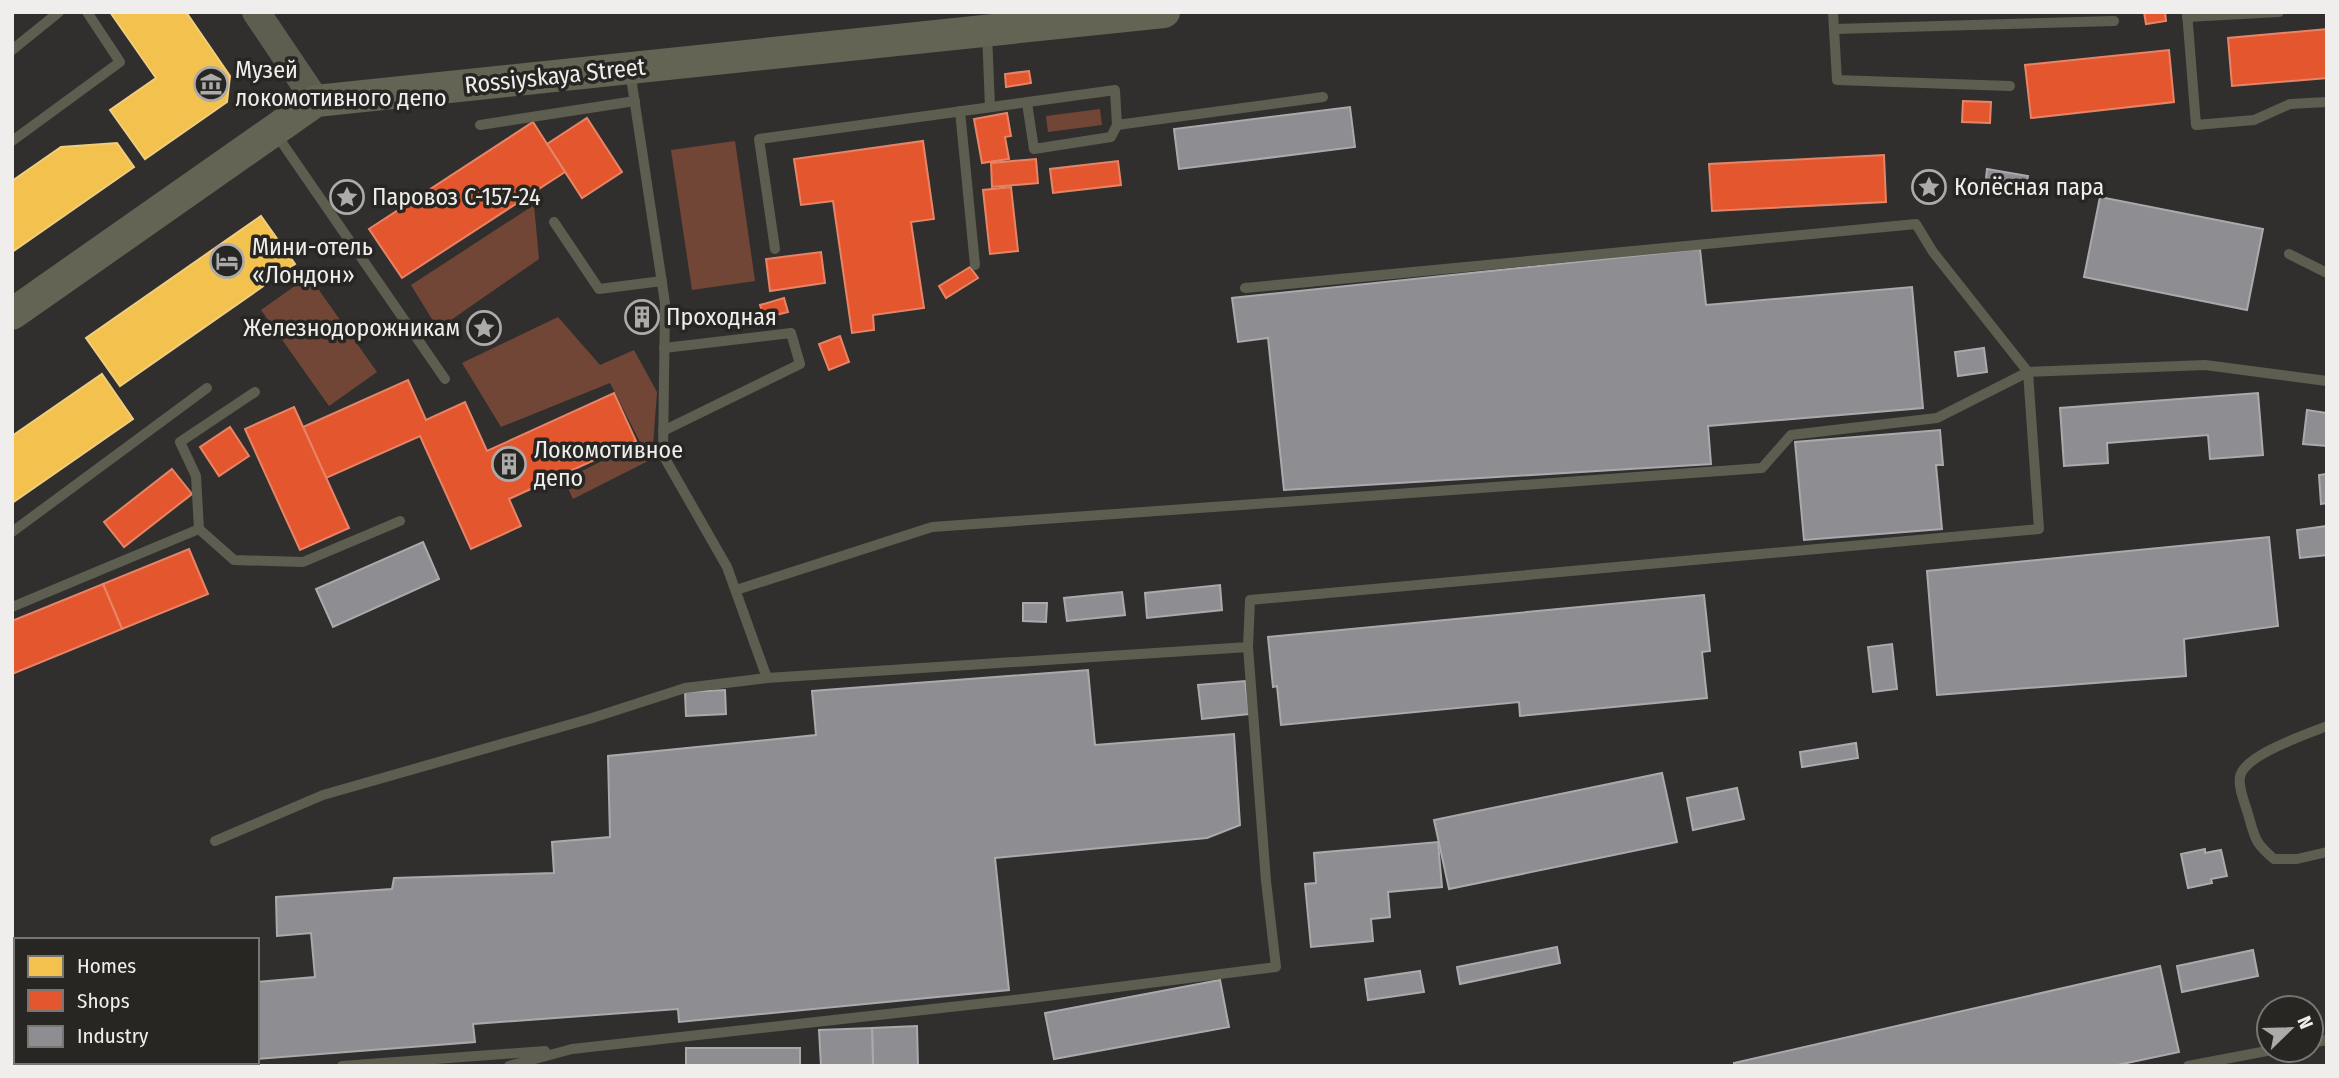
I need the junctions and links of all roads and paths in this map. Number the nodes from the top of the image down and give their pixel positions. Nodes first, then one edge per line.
1 (59, 12) edge
2 (87, 12) edge
3 (256, 12) edge
4 (1164, 12) edge
5 (1833, 12) edge
6 (2279, 12) edge
7 (1127, 14) edge
8 (2187, 15) edge
9 (2114, 21) dead end
10 (1835, 29) junction
11 (987, 31) junction
12 (12, 50) edge
13 (630, 68) junction
14 (2010, 86) dead end
15 (1323, 97) dead end
16 (316, 101) junction
17 (635, 101) junction
18 (2327, 102) edge
19 (1027, 103) junction
20 (990, 107) junction
21 (960, 111) junction
22 (480, 125) dead end
23 (1118, 125) junction
24 (274, 131) junction
25 (12, 141) edge
26 (554, 222) dead end
27 (775, 249) dead end
28 (2289, 254) dead end
29 (975, 265) dead end
30 (2327, 273) edge
31 (662, 281) junction
32 (1245, 288) dead end
33 (12, 314) edge
34 (664, 348) junction
35 (2028, 372) junction
36 (445, 379) dead end
37 (2327, 381) edge
38 (207, 388) dead end
39 (255, 392) dead end
40 (663, 431) junction
41 (400, 520) dead end
42 (199, 529) junction
43 (12, 532) edge
44 (736, 590) junction
45 (12, 607) edge
46 (1248, 647) junction
47 (767, 678) junction
48 (2327, 726) edge
49 (215, 841) dead end
50 (2327, 852) edge
51 (572, 1049) junction
52 (2255, 1053) edge
53 (342, 1066) edge
54 (509, 1066) edge
55 (2188, 1066) edge

1 - 12 lane
2 - 25 lane
3 - 16 street
4 - 7 main road, Rossiyskaya Street
5 - 10 lane
6 - 8 lane
7 - 11 main road, Rossiyskaya Street
8 - 18 lane
9 - 10 lane
10 - 14 lane
11 - 13 main road, Rossiyskaya Street
11 - 20 lane
13 - 16 main road, Rossiyskaya Street
13 - 17 lane
15 - 23 lane
16 - 24 main road, Rossiyskaya Street
17 - 22 lane
17 - 31 lane
19 - 20 lane
19 - 23 lane
19 - 23 lane
20 - 21 lane
21 - 27 lane
21 - 29 lane
24 - 33 main road, Rossiyskaya Street
24 - 36 lane
26 - 31 lane
28 - 30 lane
31 - 34 lane
32 - 35 lane
34 - 40 lane
34 - 40 lane
35 - 37 lane
35 - 44 lane
35 - 46 lane
38 - 43 lane
39 - 42 lane
40 - 44 lane
41 - 42 lane
42 - 45 lane
44 - 47 lane
46 - 47 lane
46 - 51 lane
47 - 49 lane
48 - 50 lane
51 - 53 lane
51 - 54 lane
52 - 55 lane

